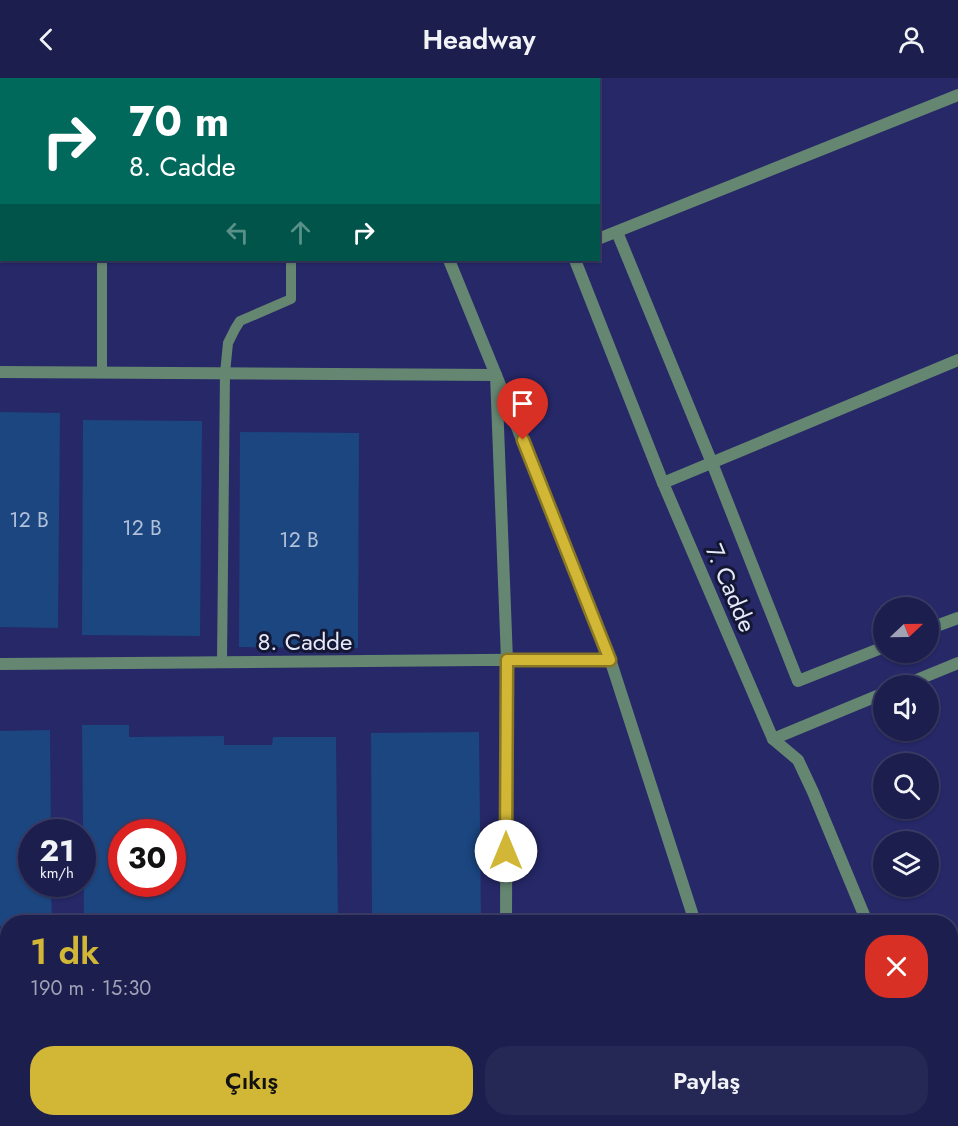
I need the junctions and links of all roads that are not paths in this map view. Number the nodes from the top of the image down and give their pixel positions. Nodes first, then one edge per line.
1 (958, 95) edge
2 (617, 232) junction
3 (600, 238) edge
4 (102, 261) edge
5 (291, 261) edge
6 (449, 261) edge
7 (575, 261) edge
8 (958, 360) edge
9 (0, 372) edge
10 (102, 372) junction
11 (225, 373) junction
12 (496, 375) junction
13 (712, 463) junction
14 (663, 483) junction
15 (958, 618) edge
16 (939, 625) edge
17 (873, 651) edge
18 (507, 660) junction
19 (610, 660) junction
20 (222, 662) junction
21 (958, 663) edge
22 (0, 664) edge
23 (929, 675) edge
24 (873, 698) edge
25 (773, 739) junction
26 (506, 915) edge
27 (693, 915) edge
28 (864, 915) edge

1 - 2 street
2 - 3 street
2 - 13 street
4 - 10 lane
5 - 11 lane
6 - 12 street
7 - 14 street, 7. Cadde
8 - 13 street
9 - 10 street
10 - 11 street
11 - 12 street
11 - 20 lane
12 - 18 street
12 - 19 street
13 - 14 street
13 - 17 street
14 - 25 street, 7. Cadde
15 - 16 street
18 - 19 street, 8. Cadde
18 - 20 street, 8. Cadde
18 - 26 street
19 - 27 street
20 - 22 street, 8. Cadde
21 - 23 street
24 - 25 street
25 - 28 street, 7. Cadde

